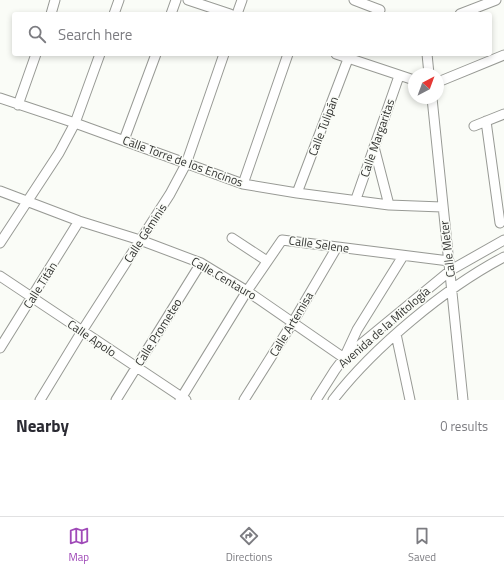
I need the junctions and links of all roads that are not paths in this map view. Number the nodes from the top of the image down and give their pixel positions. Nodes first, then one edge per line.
1 (56, 0) edge
2 (119, 0) edge
3 (176, 0) edge
4 (188, 0) edge
5 (242, 0) edge
6 (354, 0) edge
7 (496, 0) edge
8 (380, 10) dead end
9 (51, 12) edge
10 (115, 12) edge
11 (172, 12) edge
12 (224, 12) edge
13 (238, 12) edge
14 (465, 12) edge
15 (504, 55) edge
16 (35, 56) edge
17 (99, 56) edge
18 (155, 56) edge
19 (223, 56) edge
20 (287, 56) edge
21 (341, 56) edge
22 (427, 56) edge
23 (348, 59) junction
24 (428, 68) edge
25 (399, 76) junction
26 (408, 78) edge
27 (444, 80) edge
28 (0, 98) edge
29 (433, 104) edge
30 (18, 105) junction
31 (504, 114) edge
32 (486, 121) junction
33 (75, 123) junction
34 (474, 126) dead end
35 (124, 140) junction
36 (374, 147) junction
37 (186, 164) junction
38 (243, 184) junction
39 (0, 191) edge
40 (298, 193) junction
41 (356, 200) junction
42 (27, 201) junction
43 (389, 205) junction
44 (442, 207) junction
45 (501, 207) edge
46 (79, 222) junction
47 (500, 223) dead end
48 (232, 238) dead end
49 (140, 240) junction
50 (504, 240) edge
51 (0, 243) edge
52 (337, 247) junction
53 (403, 256) junction
54 (504, 257) edge
55 (267, 261) junction
56 (201, 263) junction
57 (450, 266) junction
58 (0, 276) edge
59 (452, 290) junction
60 (247, 291) junction
61 (32, 297) junction
62 (293, 322) junction
63 (82, 331) junction
64 (396, 334) junction
65 (0, 348) edge
66 (344, 358) junction
67 (136, 367) junction
68 (408, 398) edge
69 (182, 399) edge
70 (40, 400) edge
71 (116, 400) edge
72 (244, 400) edge
73 (316, 400) edge
74 (333, 400) edge
75 (463, 400) edge

1 - 9 street
2 - 10 street
3 - 11 street
4 - 12 street
5 - 13 street
6 - 8 street
7 - 14 street
15 - 27 street
16 - 30 street
17 - 33 street
18 - 35 street
19 - 37 street, Calle Géminis
20 - 38 street
21 - 23 street
22 - 24 street
23 - 25 street
23 - 40 street, Calle Tulipán
25 - 26 street
25 - 36 street, Calle Margaritas
28 - 30 street, Calle Torre de los Encinos
29 - 44 street, Calle Meter
30 - 33 street, Calle Torre de los Encinos
31 - 32 street
32 - 34 street
32 - 45 street
33 - 35 street, Calle Torre de los Encinos
33 - 42 street
35 - 37 street, Calle Torre de los Encinos
36 - 41 street, Calle Margaritas
36 - 43 street
37 - 38 street, Calle Torre de los Encinos
37 - 49 street, Calle Géminis
38 - 40 street, Calle Torre de los Encinos
39 - 42 street, Calle Centauro
40 - 41 street, Calle Torre de los Encinos
41 - 43 street, Calle Torre de los Encinos
42 - 46 street, Calle Centauro
42 - 51 street
43 - 44 street, Calle Torre de los Encinos
44 - 57 street, Calle Meter
45 - 47 street
46 - 49 street, Calle Centauro
46 - 61 street, Calle Titán
48 - 55 street
49 - 56 street, Calle Centauro
49 - 63 street, Calle Géminis
50 - 57 street, Avenida de la Mitología
52 - 53 street, Calle Selene
52 - 55 street, Calle Selene
52 - 62 street, Calle Artemisa
53 - 57 street, Calle Selene
53 - 66 street
54 - 59 street, Avenida de la Mitología
55 - 60 street, Calle Selene
56 - 60 street, Calle Centauro
56 - 67 street, Calle Prometeo
57 - 59 street, Calle Meter
57 - 66 street, Avenida de la Mitología
58 - 61 street, Calle Apolo
59 - 64 street, Avenida de la Mitología
59 - 75 street, Calle Meter
60 - 62 street, Calle Centauro
60 - 69 street, Calle Selene
61 - 63 street, Calle Apolo
61 - 65 street, Calle Titán
62 - 66 street, Calle Centauro
62 - 72 street, Calle Artemisa
63 - 67 street, Calle Apolo
63 - 70 street, Calle Géminis
64 - 68 street
64 - 74 street, Avenida de la Mitología
66 - 73 street, Avenida de la Mitología
67 - 69 street, Calle Apolo
67 - 71 street, Calle Prometeo

